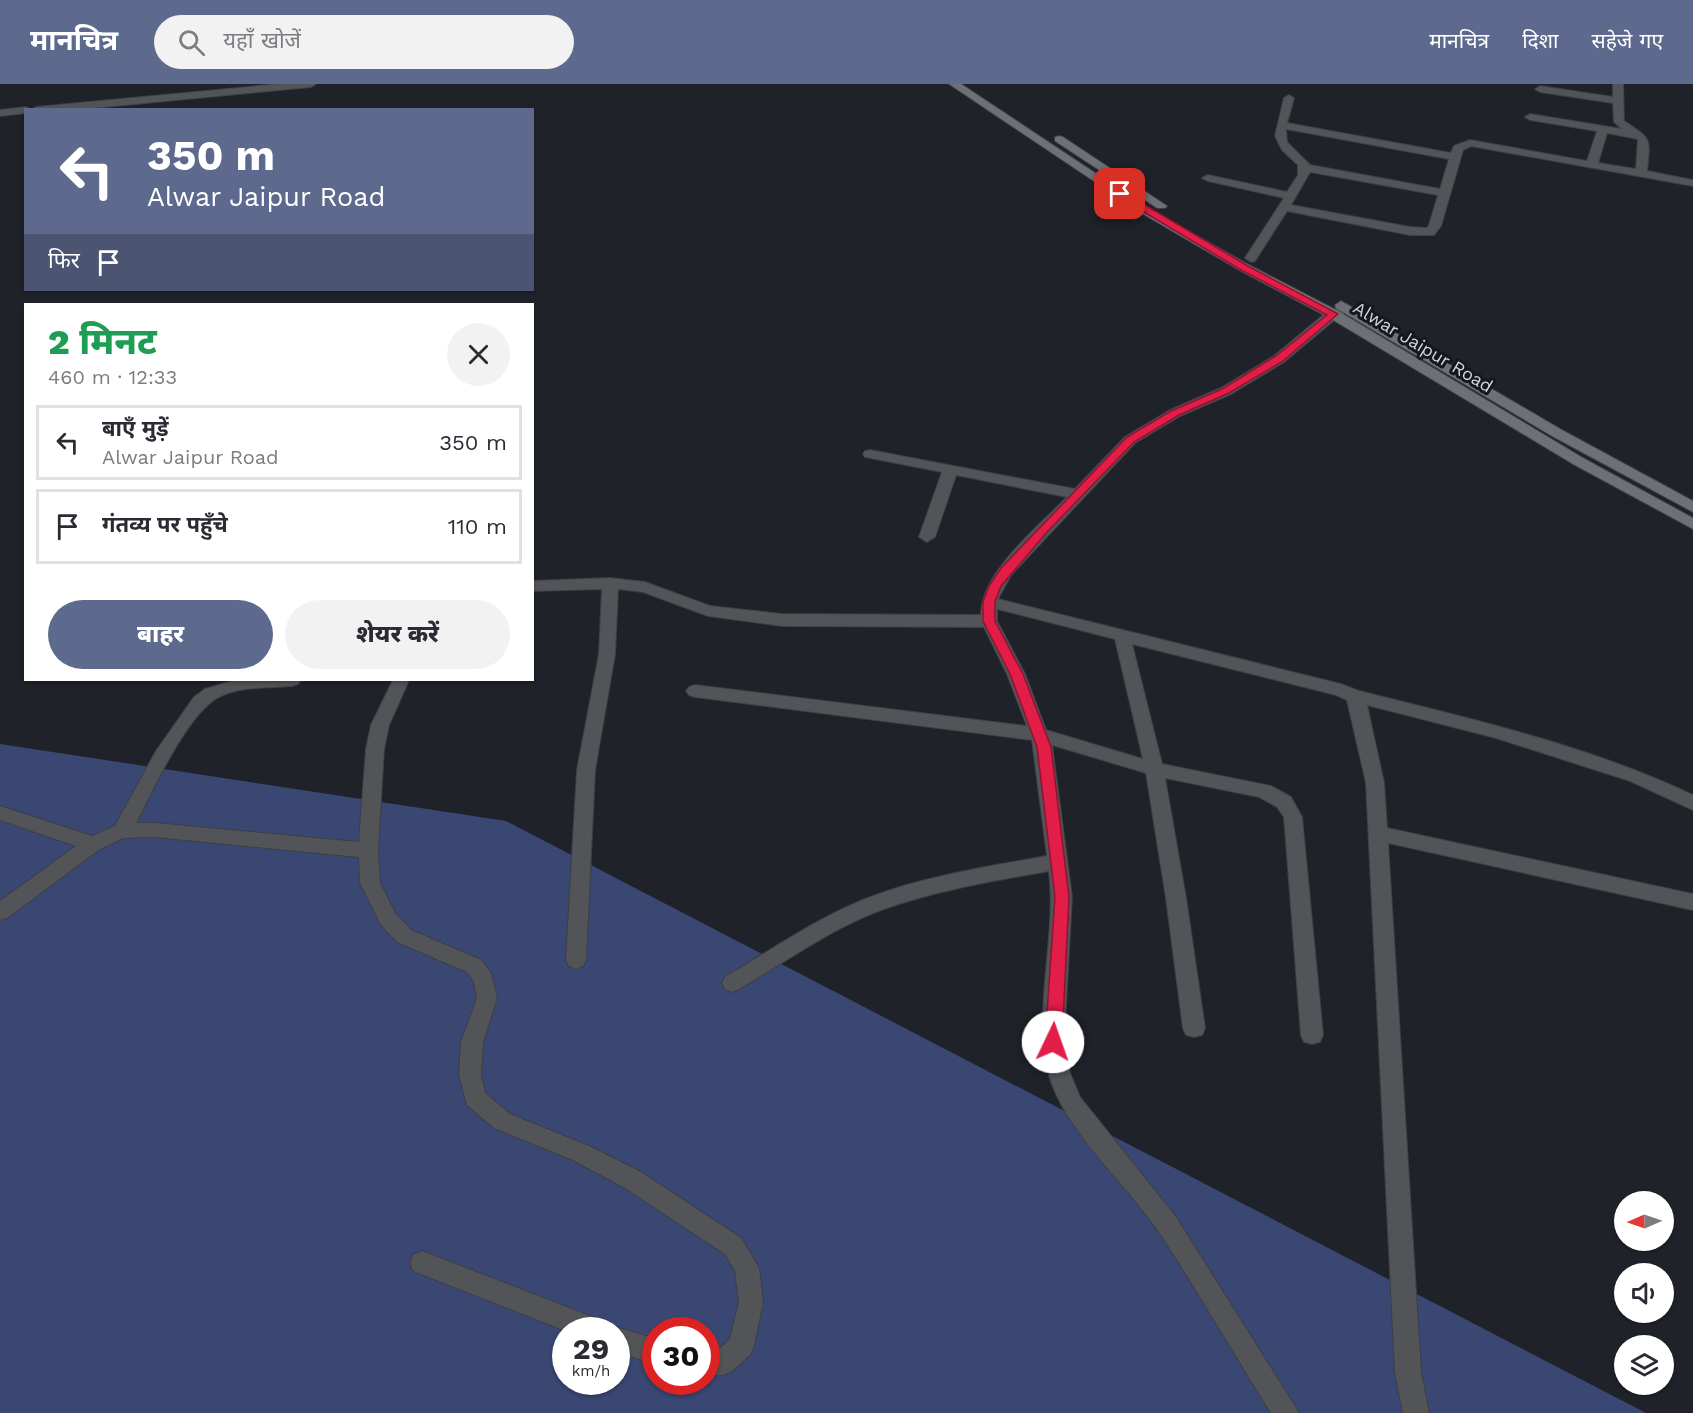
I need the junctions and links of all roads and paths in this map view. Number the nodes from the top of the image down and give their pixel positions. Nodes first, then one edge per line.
1 (311, 84) edge
2 (954, 84) edge
3 (975, 84) edge
4 (1618, 84) edge
5 (1540, 89) dead end
6 (1288, 98) dead end
7 (1618, 101) junction
8 (57, 108) edge
9 (24, 110) edge
10 (0, 113) edge
11 (1530, 117) dead end
12 (1282, 125) junction
13 (1603, 129) junction
14 (1635, 134) junction
15 (1455, 157) junction
16 (1592, 164) junction
17 (1305, 168) junction
18 (1641, 174) junction
19 (1208, 178) dead end
20 (1693, 183) edge
21 (1444, 193) junction
22 (1290, 196) junction
23 (1282, 207) junction
24 (1251, 258) junction
25 (1340, 311) junction
26 (870, 454) dead end
27 (950, 470) junction
28 (1077, 494) junction
29 (1693, 507) edge
30 (1693, 524) edge
31 (927, 537) dead end
32 (610, 583) junction
33 (534, 586) edge
34 (989, 612) junction
35 (1122, 635) junction
36 (282, 681) edge
37 (401, 681) edge
38 (695, 691) dead end
39 (1354, 696) junction
40 (1038, 734) junction
41 (1154, 770) junction
42 (1693, 803) edge
43 (0, 813) edge
44 (122, 831) junction
45 (1377, 833) junction
46 (93, 844) junction
47 (368, 850) junction
48 (1057, 862) junction
49 (1693, 902) edge
50 (0, 912) edge
51 (576, 960) dead end
52 (732, 983) dead end
53 (1194, 1028) dead end
54 (1312, 1035) dead end
55 (422, 1263) dead end
56 (561, 1317) edge
57 (720, 1362) edge
58 (1286, 1413) edge
59 (1416, 1413) edge

1 - 8 street
2 - 25 main road, Alwar Jaipur Road
3 - 24 main road, Alwar Jaipur Road
4 - 7 street
5 - 7 street
6 - 12 street
7 - 14 street
9 - 10 street
11 - 13 street
12 - 15 street
12 - 17 street
13 - 14 street
13 - 16 street
14 - 18 street
15 - 16 street
15 - 21 street
16 - 18 street
17 - 21 street
17 - 22 street
18 - 20 street
19 - 22 street
21 - 23 street
22 - 23 street
23 - 24 street
24 - 25 main road, Alwar Jaipur Road
25 - 28 street
25 - 29 main road, Alwar Jaipur Road
25 - 30 main road, Alwar Jaipur Road
26 - 27 street
27 - 28 street
27 - 31 street
28 - 34 street
32 - 33 street
32 - 34 street
32 - 51 street
34 - 35 street
34 - 40 street
35 - 39 street
35 - 41 street
36 - 44 street
37 - 47 street
38 - 40 street
39 - 42 street
39 - 45 street
40 - 41 street
40 - 48 street
41 - 53 street
41 - 54 street
43 - 46 street
44 - 46 street
44 - 47 street
45 - 49 street
45 - 59 street
46 - 50 street
47 - 57 street
48 - 52 street
48 - 58 street
55 - 56 street

